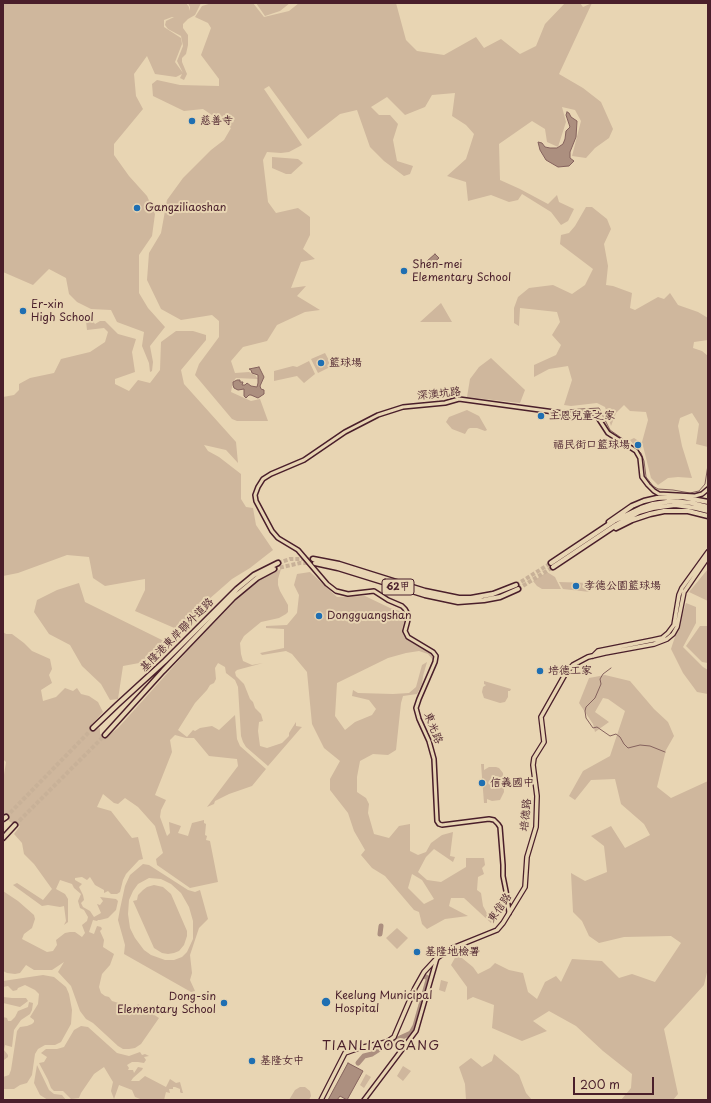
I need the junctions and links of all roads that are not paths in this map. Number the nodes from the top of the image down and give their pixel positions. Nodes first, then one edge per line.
1 (708, 489) edge
2 (708, 502) edge
3 (708, 507) edge
4 (708, 511) edge
5 (708, 516) edge
6 (600, 534) junction
7 (708, 552) edge
8 (301, 554) joint
9 (708, 557) edge
10 (314, 561) tunnel mouth
11 (278, 563) tunnel mouth
12 (552, 565) tunnel mouth
13 (274, 569) tunnel mouth
14 (256, 576) junction
15 (517, 587) tunnel mouth
16 (202, 626) junction
17 (593, 656) junction
18 (128, 694) junction
19 (135, 702) junction
20 (94, 728) tunnel mouth
21 (105, 735) tunnel mouth
22 (15, 825) tunnel mouth
23 (3, 838) edge
24 (527, 857) joint
25 (509, 913) junction
26 (437, 958) junction
27 (321, 1100) edge
28 (364, 1100) edge

1 - 8 street, 深澳坑路
2 - 6 highway
3 - 6 highway
4 - 6 highway
5 - 6 highway
6 - 12 highway
7 - 17 main road
8 - 25 street, 東光路
9 - 17 main road
10 - 15 highway, 62甲
11 - 14 highway, 基隆港東岸聯外道路
13 - 14 highway, 基隆港東岸聯外道路
14 - 16 highway, 基隆港東岸聯外道路
16 - 18 highway, 基隆港東岸聯外道路
16 - 19 highway, 基隆港東岸聯外道路
17 - 24 main road, 培德路
18 - 19 highway
18 - 20 highway, 基隆港東岸聯外道路
19 - 21 highway, 基隆港東岸聯外道路
22 - 23 highway
24 - 25 main road, 東信路
25 - 26 main road, 東信路
26 - 27 main road, 東信路
26 - 28 street

